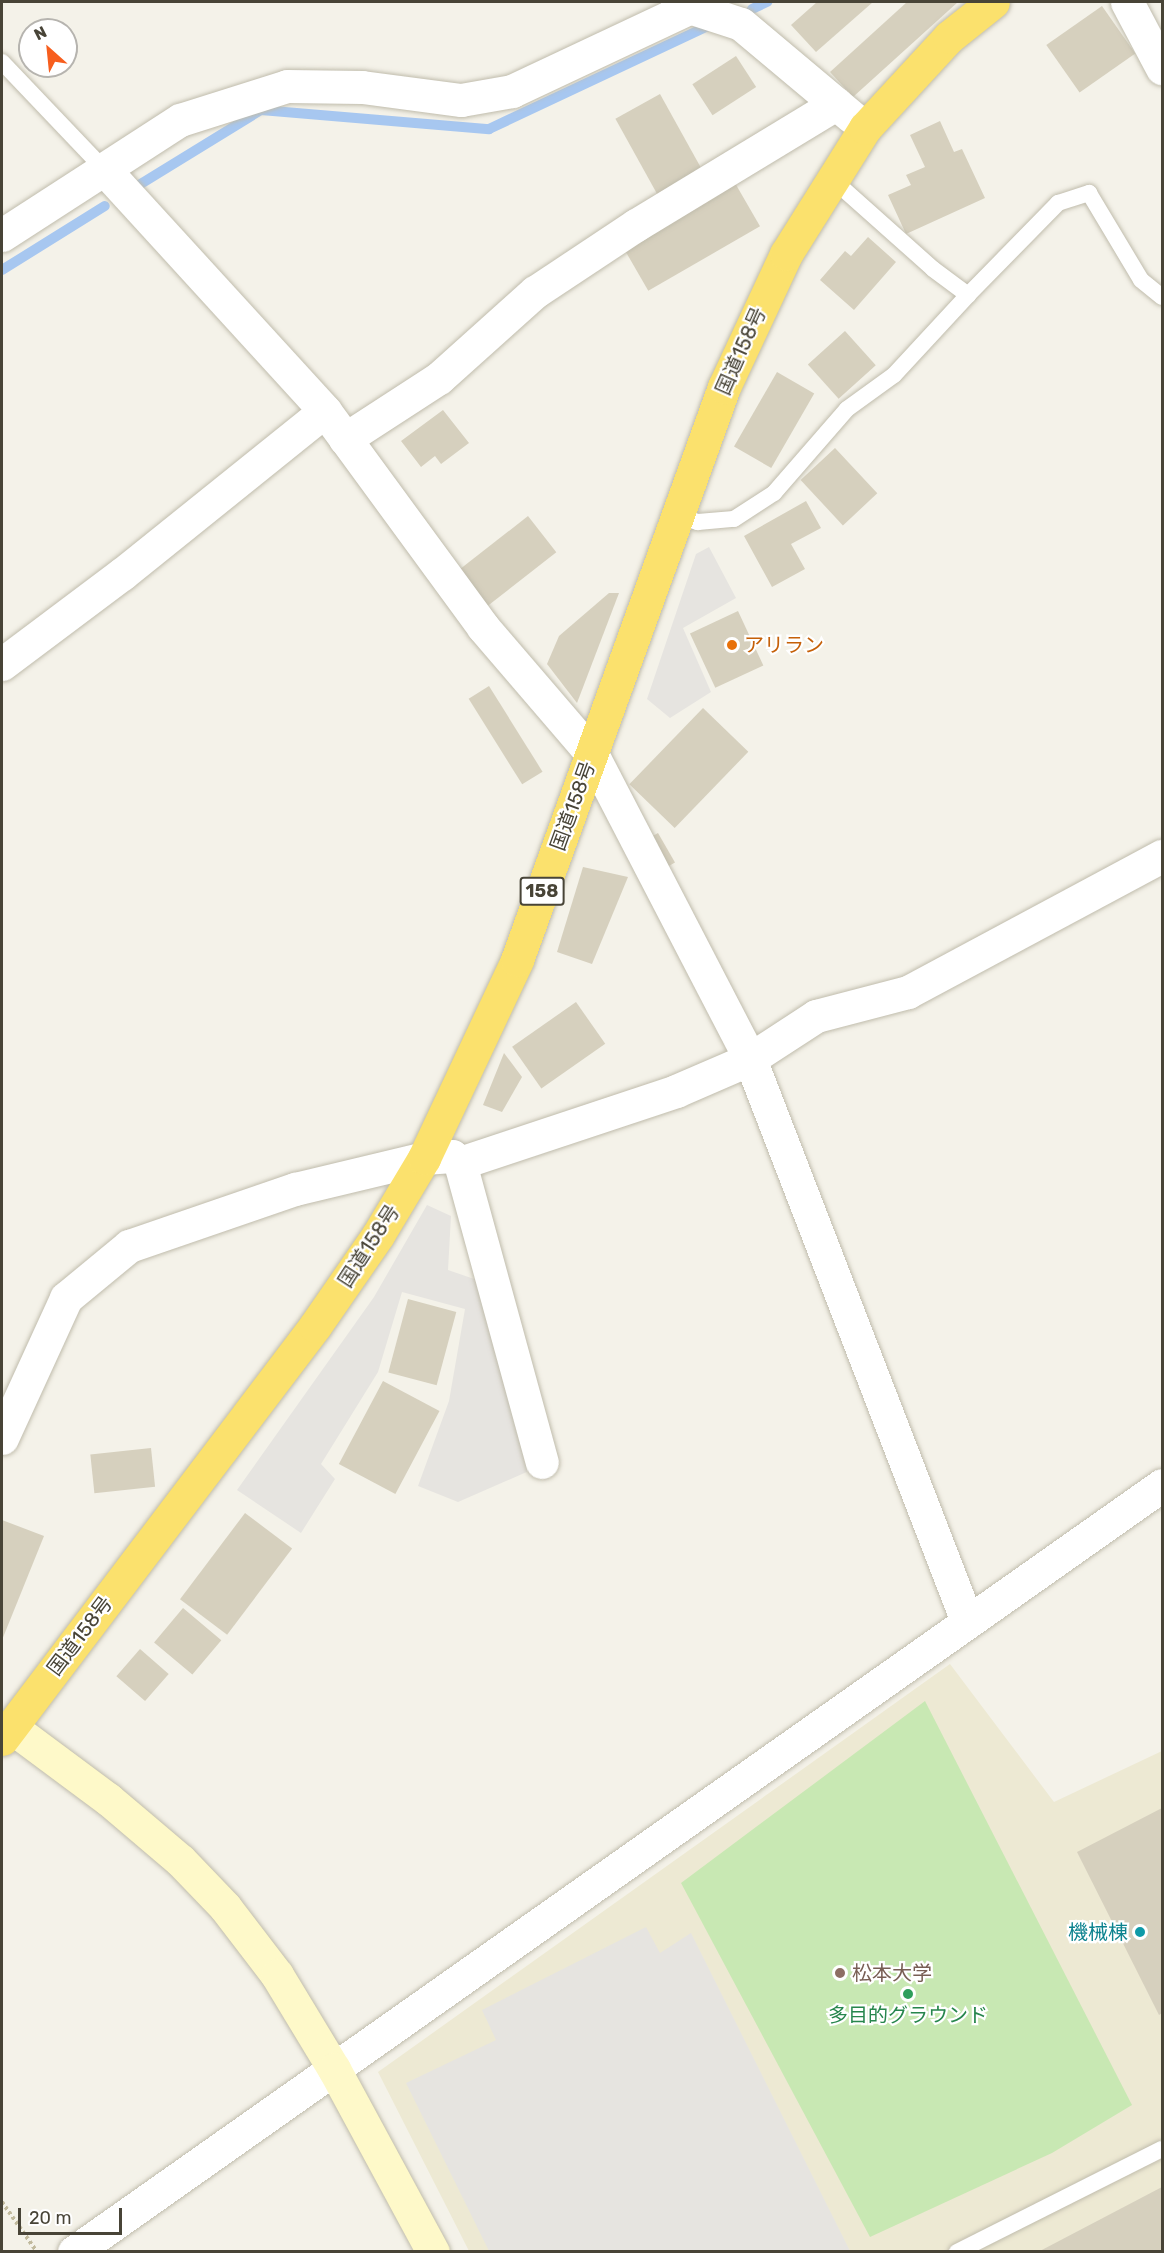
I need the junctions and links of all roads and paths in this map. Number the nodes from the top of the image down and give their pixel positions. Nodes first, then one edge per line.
1 (993, 2) edge
2 (1127, 2) edge
3 (688, 3) edge
4 (2, 62) edge
5 (1162, 68) edge
6 (836, 104) junction
7 (866, 128) junction
8 (105, 170) junction
9 (831, 178) junction
10 (2, 235) edge
11 (968, 295) junction
12 (1162, 297) edge
13 (325, 411) junction
14 (345, 439) junction
15 (676, 515) junction
16 (2, 664) edge
17 (592, 754) junction
18 (1162, 856) edge
19 (750, 1059) junction
20 (424, 1158) junction
21 (460, 1163) junction
22 (2, 1438) edge
23 (542, 1462) dead end
24 (1162, 1485) edge
25 (967, 1621) junction
26 (6, 1733) edge
27 (334, 2069) junction
28 (1162, 2149) edge
29 (2, 2202) edge
30 (37, 2252) edge
31 (74, 2252) edge
32 (433, 2252) edge
33 (957, 2252) edge

1 - 7 highway, 国道158号 / 158
2 - 5 street
3 - 6 street
3 - 8 street
4 - 8 lane
6 - 7 street
6 - 14 street
7 - 9 highway, 国道158号 / 158
8 - 10 street
8 - 13 street
9 - 11 lane
9 - 15 highway, 国道158号 / 158
11 - 12 lane
11 - 15 lane
13 - 14 street
13 - 16 street
14 - 17 street
15 - 17 highway, 国道158号 / 158
17 - 19 street
17 - 20 highway, 国道158号 / 158
18 - 19 street
19 - 21 street
19 - 25 street
20 - 21 street
20 - 22 street
20 - 26 highway, 国道158号 / 158
21 - 23 street
24 - 25 street
25 - 27 street
26 - 27 street
27 - 31 street
27 - 32 street
28 - 33 lane
29 - 30 path

